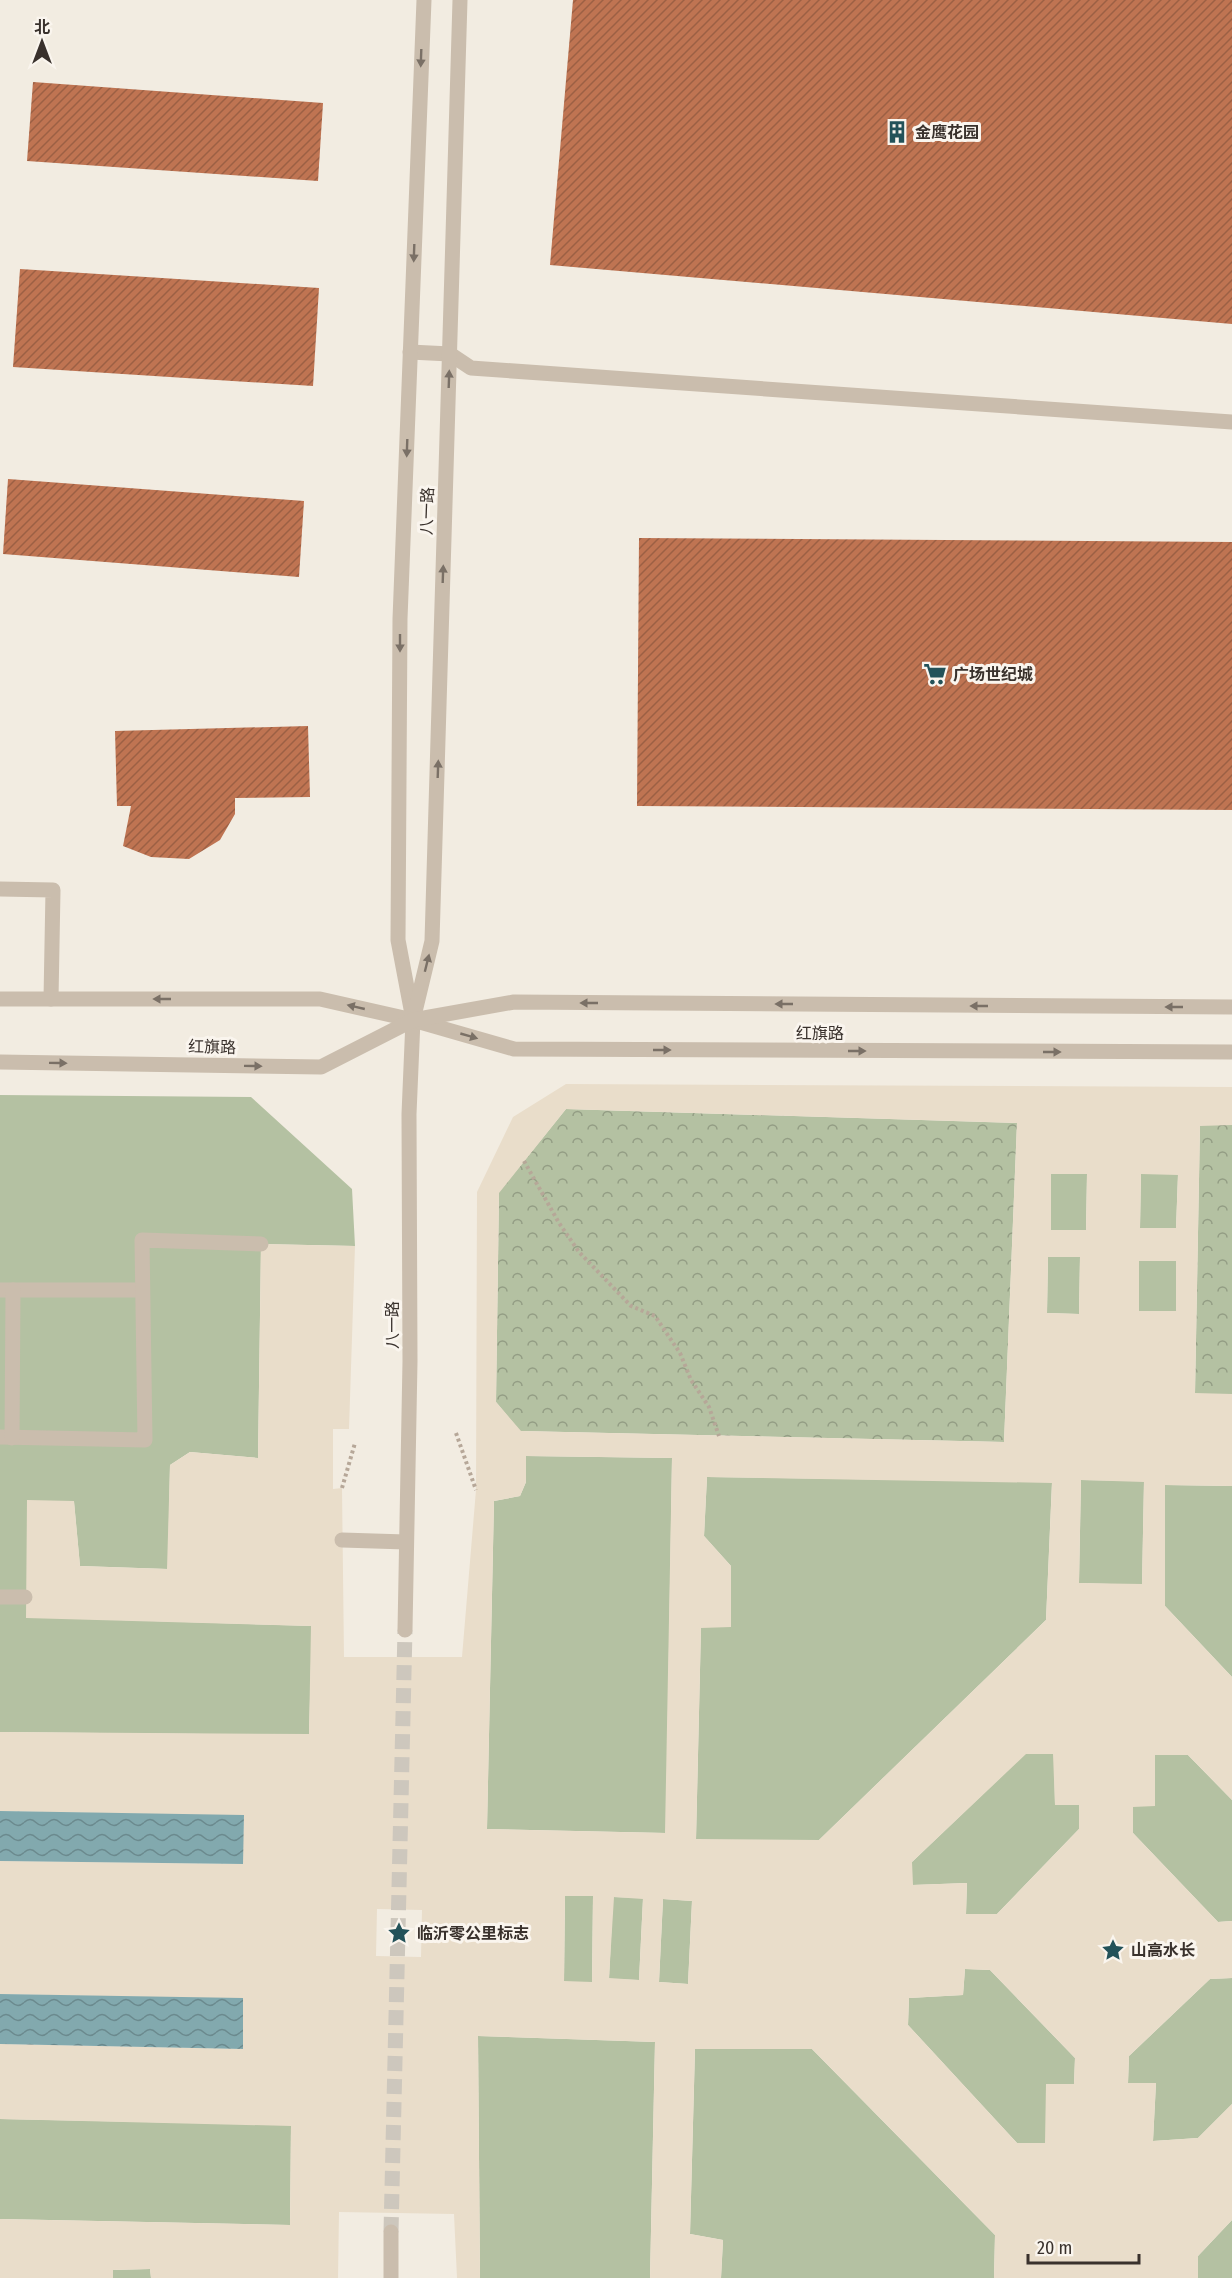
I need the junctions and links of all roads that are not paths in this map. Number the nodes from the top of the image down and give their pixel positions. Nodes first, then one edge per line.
1 (423, 0) edge
2 (460, 0) edge
3 (410, 352) junction
4 (450, 354) junction
5 (1232, 422) edge
6 (0, 890) edge
7 (0, 999) edge
8 (51, 999) junction
9 (1232, 1007) edge
10 (413, 1020) junction
11 (1232, 1052) edge
12 (0, 1062) edge
13 (261, 1244) dead end
14 (7, 1290) edge
15 (142, 1290) junction
16 (6, 1438) edge
17 (342, 1540) dead end
18 (406, 1542) junction
19 (0, 1597) edge
20 (25, 1597) dead end
21 (405, 1630) tunnel mouth
22 (391, 2232) tunnel mouth
23 (391, 2278) edge

1 -> 3 street, 八一路
2 - 4 street, 八一路
3 - 4 street
3 -> 10 street, 八一路
4 - 5 street
10 -> 4 street, 八一路
6 - 8 street
7 - 8 street, 红旗路
10 -> 8 street, 红旗路
9 -> 10 street, 红旗路
10 -> 11 street, 红旗路
12 -> 10 street, 红旗路
10 - 18 street, 八一路
13 - 15 street
14 - 15 street
14 - 16 street
15 - 16 street
17 - 18 street
18 - 21 street, 八一路
19 - 20 street
22 - 23 street

